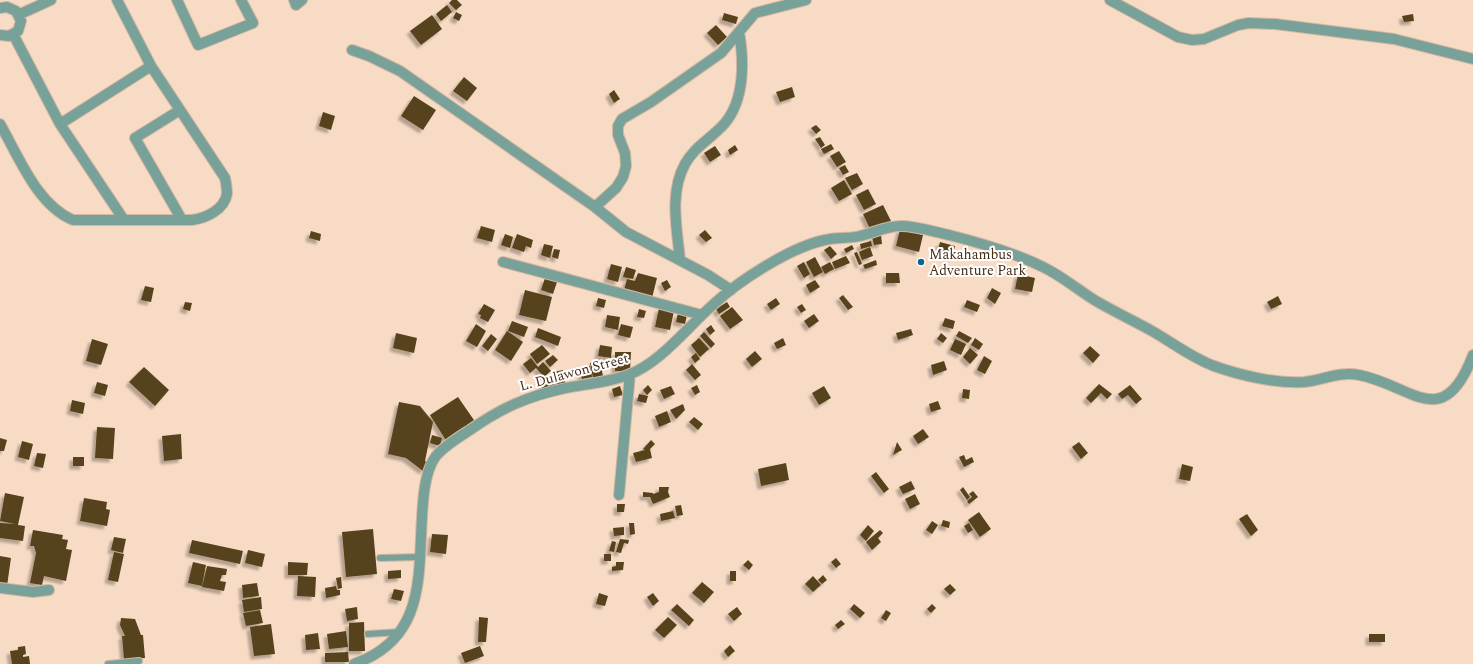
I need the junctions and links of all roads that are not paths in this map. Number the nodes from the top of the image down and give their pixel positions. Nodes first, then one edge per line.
1 (51, 0) edge
2 (117, 0) edge
3 (177, 0) edge
4 (241, 0) edge
5 (294, 0) edge
6 (302, 0) edge
7 (806, 0) edge
8 (1110, 0) edge
9 (3, 5) edge
10 (18, 15) junction
11 (739, 32) junction
12 (13, 34) junction
13 (0, 35) edge
14 (352, 50) dead end
15 (1473, 59) edge
16 (151, 66) junction
17 (180, 110) junction
18 (0, 124) edge
19 (60, 124) junction
20 (595, 207) junction
21 (124, 220) junction
22 (182, 220) junction
23 (680, 260) junction
24 (503, 262) dead end
25 (730, 290) junction
26 (702, 315) junction
27 (1473, 355) edge
28 (630, 374) junction
29 (619, 495) dead end
30 (419, 557) junction
31 (380, 558) dead end
32 (0, 588) edge
33 (49, 590) dead end
34 (400, 632) junction
35 (368, 634) dead end
36 (139, 661) dead end
37 (108, 664) edge
38 (354, 664) edge

1 - 10 street
2 - 16 street
3 - 4 street
5 - 6 street
7 - 11 street
8 - 15 street
9 - 10 street
10 - 12 street
11 - 20 street
11 - 23 street
12 - 13 street
12 - 19 street
14 - 20 street
16 - 17 street
16 - 19 street
17 - 22 street
17 - 22 street
18 - 21 street
19 - 21 street
20 - 23 street
21 - 22 street
23 - 25 street
24 - 26 street
25 - 26 street, L. Dulawon Street
25 - 27 street, L. Dulawon Street
26 - 28 street, L. Dulawon Street
28 - 29 street
28 - 30 street, L. Dulawon Street
30 - 31 lane
30 - 34 street, L. Dulawon Street
32 - 33 street
34 - 35 lane
34 - 38 street, L. Dulawon Street
36 - 37 lane

